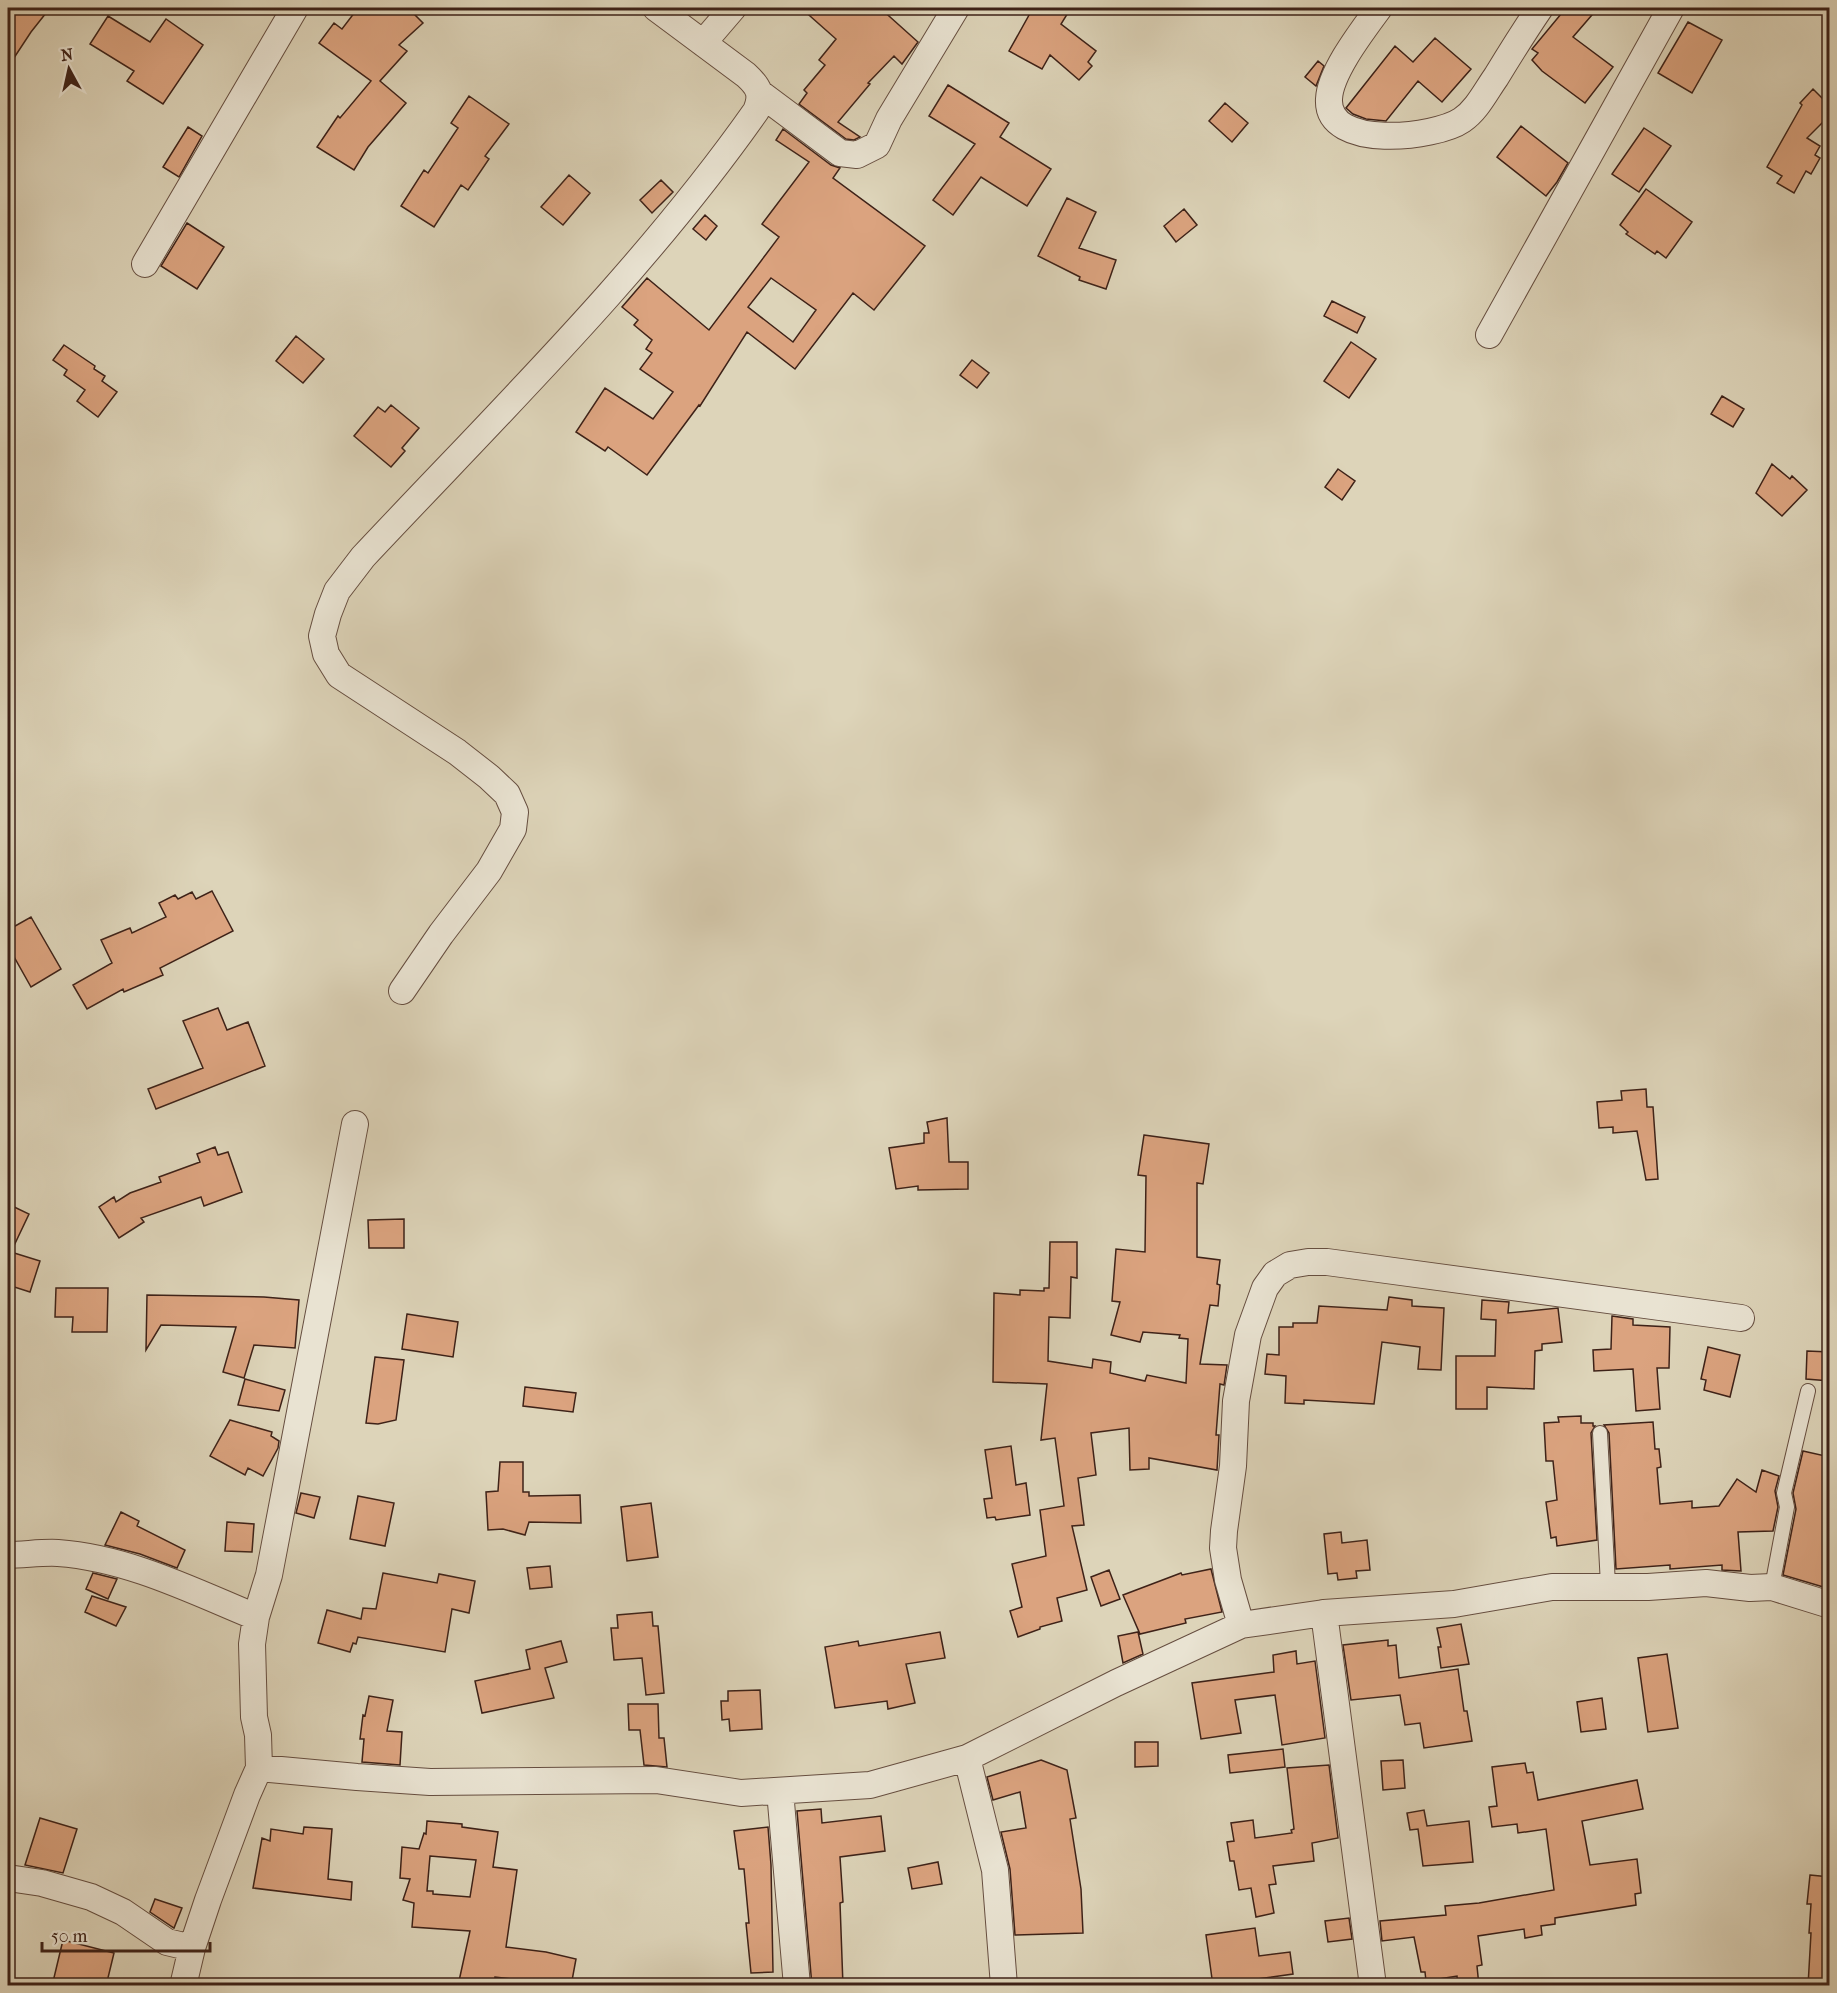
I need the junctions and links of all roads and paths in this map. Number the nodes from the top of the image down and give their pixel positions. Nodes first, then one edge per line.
1 (295, 8) edge
2 (656, 8) edge
3 (733, 8) edge
4 (956, 8) edge
5 (1379, 8) edge
6 (1540, 8) edge
7 (1671, 8) edge
8 (703, 43) junction
9 (761, 94) junction
10 (146, 264) dead end
11 (1489, 335) dead end
12 (402, 991) dead end
13 (356, 1124) dead end
14 (1742, 1318) dead end
15 (1808, 1391) dead end
16 (1600, 1433) dead end
17 (8, 1555) edge
18 (1608, 1585) junction
19 (1772, 1587) junction
20 (1830, 1605) edge
21 (1324, 1613) junction
22 (256, 1617) junction
23 (1240, 1625) junction
24 (967, 1758) junction
25 (259, 1768) junction
26 (780, 1791) junction
27 (8, 1878) edge
28 (192, 1948) junction
29 (183, 1986) edge
30 (797, 1986) edge
31 (1004, 1986) edge
32 (1374, 1986) edge

1 - 10 street
2 - 8 street
3 - 8 street
4 - 9 street
5 - 6 street
7 - 11 street
8 - 9 street
9 - 12 street
13 - 22 street
14 - 23 street
15 - 19 lane
16 - 18 lane
17 - 22 street
18 - 19 street
18 - 21 street
19 - 20 street
21 - 23 street
21 - 32 street
22 - 25 street
23 - 24 street
24 - 26 street
24 - 31 street
25 - 26 street
25 - 28 street
26 - 30 street
27 - 28 street
28 - 29 street

